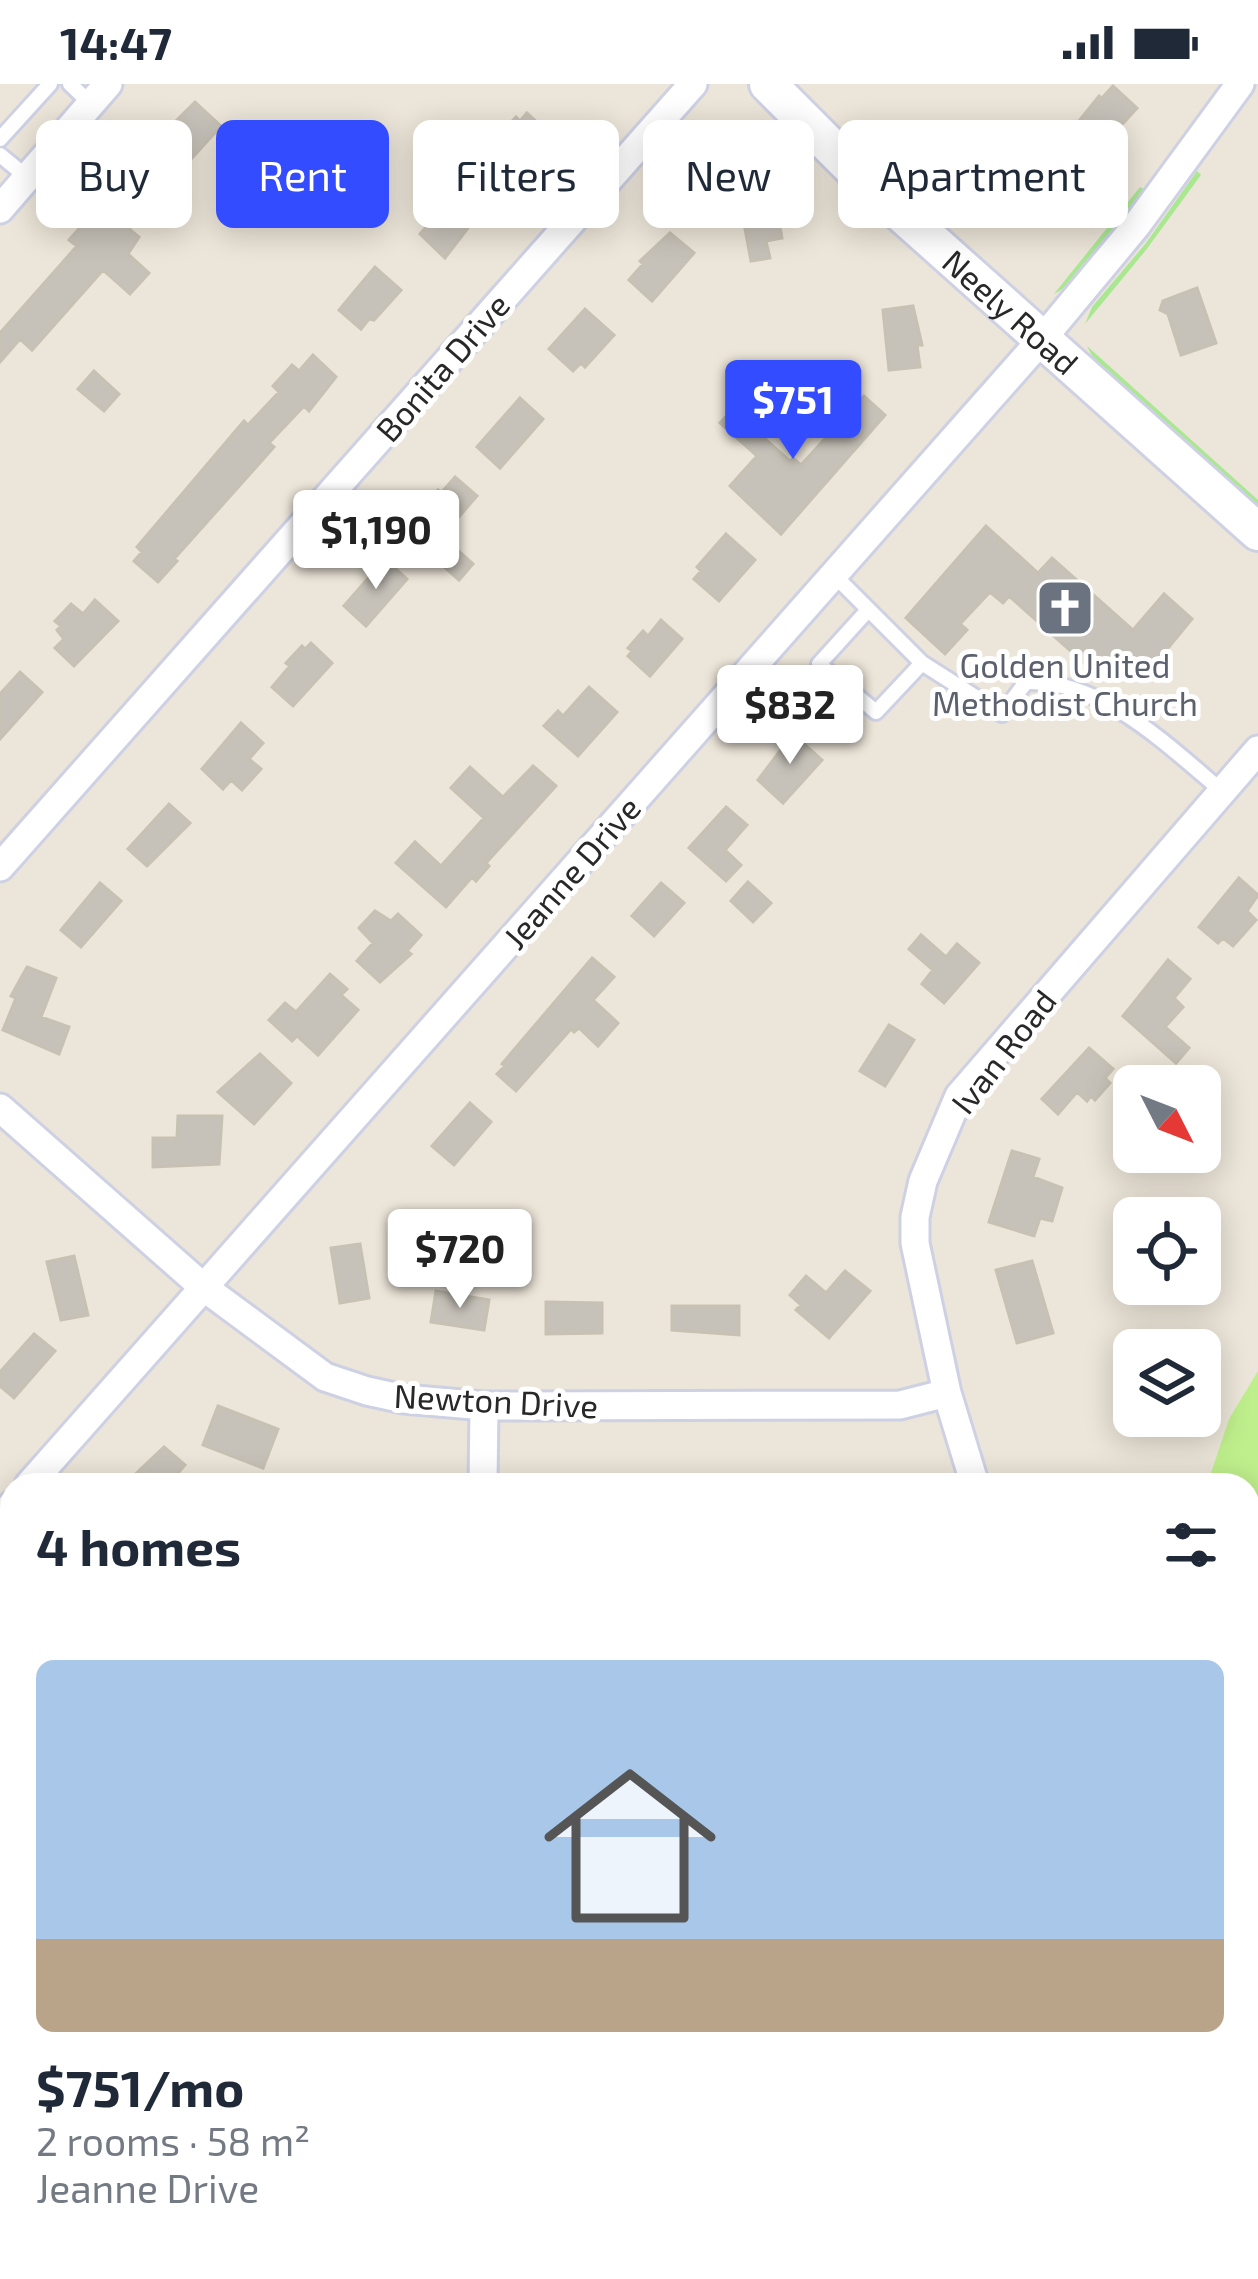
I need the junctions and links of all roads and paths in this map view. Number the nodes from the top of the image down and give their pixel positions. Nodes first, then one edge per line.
1 (50, 84) edge
2 (693, 84) edge
3 (768, 84) edge
4 (1240, 84) edge
5 (90, 90) edge
6 (0, 139) edge
7 (0, 154) edge
8 (28, 178) junction
9 (0, 209) edge
10 (1042, 338) junction
11 (405, 506) dead end
12 (425, 508) dead end
13 (1258, 532) edge
14 (833, 574) junction
15 (868, 610) junction
16 (922, 664) junction
17 (1258, 750) edge
18 (1222, 791) junction
19 (0, 867) edge
20 (0, 1108) edge
21 (202, 1286) junction
22 (947, 1394) junction
23 (484, 1406) junction
24 (39, 1473) edge
25 (484, 1473) edge
26 (971, 1473) edge

1 - 6 lane
2 - 19 street, Bonita Drive
3 - 10 street, Neely Road
4 - 10 street, Jeanne Drive
5 - 8 street
7 - 8 lane
8 - 9 street
10 - 13 street, Neely Road
10 - 14 street, Jeanne Drive
11 - 12 path
14 - 15 lane
14 - 21 street, Jeanne Drive
15 - 16 lane
15 - 16 lane
16 - 18 lane
17 - 18 street, Ivan Road
18 - 22 street, Ivan Road
20 - 21 street, Newton Drive
21 - 23 street, Newton Drive
21 - 24 street, Jeanne Drive
22 - 23 street, Newton Drive
22 - 26 street, Ivan Road
23 - 25 street

